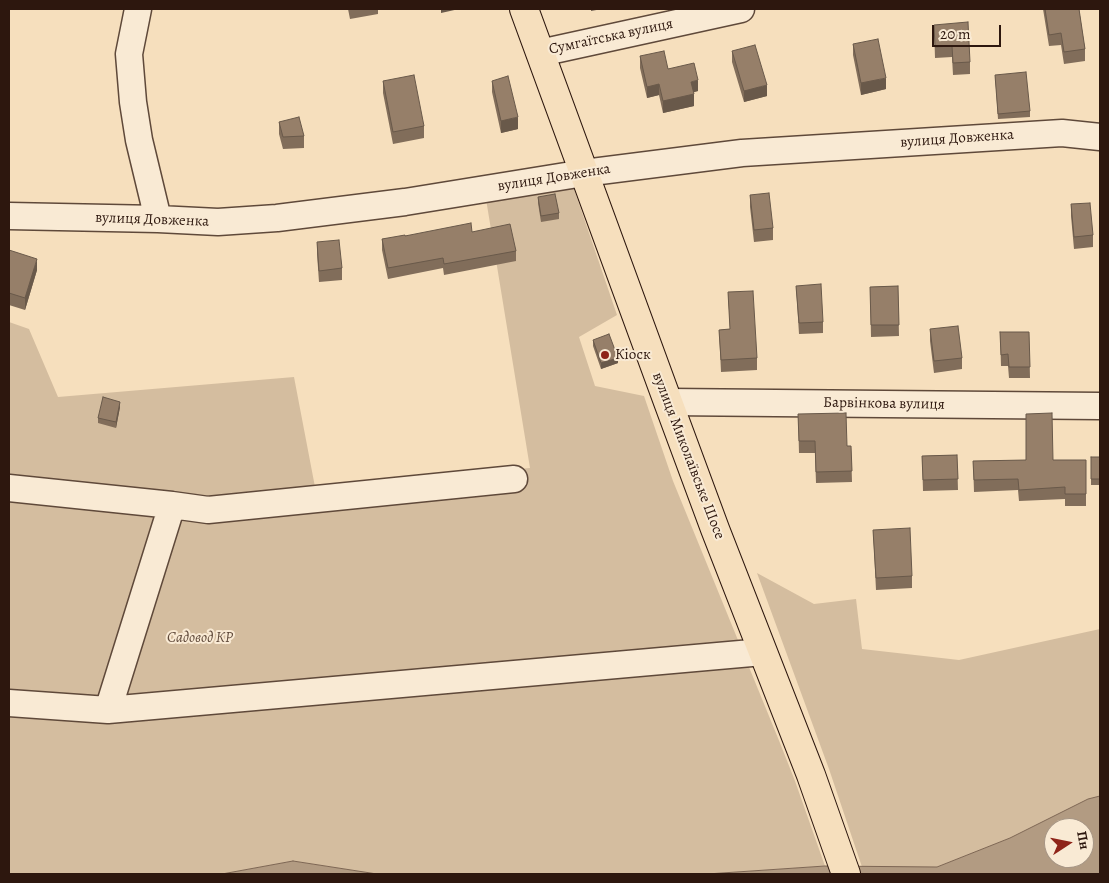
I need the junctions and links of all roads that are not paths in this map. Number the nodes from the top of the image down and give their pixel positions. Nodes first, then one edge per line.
1 (138, 9) edge
2 (524, 9) edge
3 (741, 9) edge
4 (540, 53) junction
5 (1100, 137) edge
6 (584, 173) junction
7 (9, 216) edge
8 (158, 219) junction
9 (668, 402) junction
10 (1100, 406) edge
11 (514, 479) dead end
12 (9, 488) edge
13 (172, 505) junction
14 (763, 652) junction
15 (9, 703) edge
16 (108, 710) junction
17 (846, 874) edge

1 - 8 street
2 - 4 main road, вулиця Миколаївське Шосе
3 - 4 street, Сумгаїтська вулиця
4 - 6 main road, вулиця Миколаївське Шосе
5 - 6 street, вулиця Довженка
6 - 8 street, вулиця Довженка
6 - 9 main road, вулиця Миколаївське Шосе
7 - 8 street, вулиця Довженка
9 - 10 street, Барвінкова вулиця
9 - 14 main road, вулиця Миколаївське Шосе
11 - 13 street
12 - 13 street
13 - 16 street
14 - 16 street
14 - 17 main road, вулиця Миколаївське Шосе
15 - 16 street

